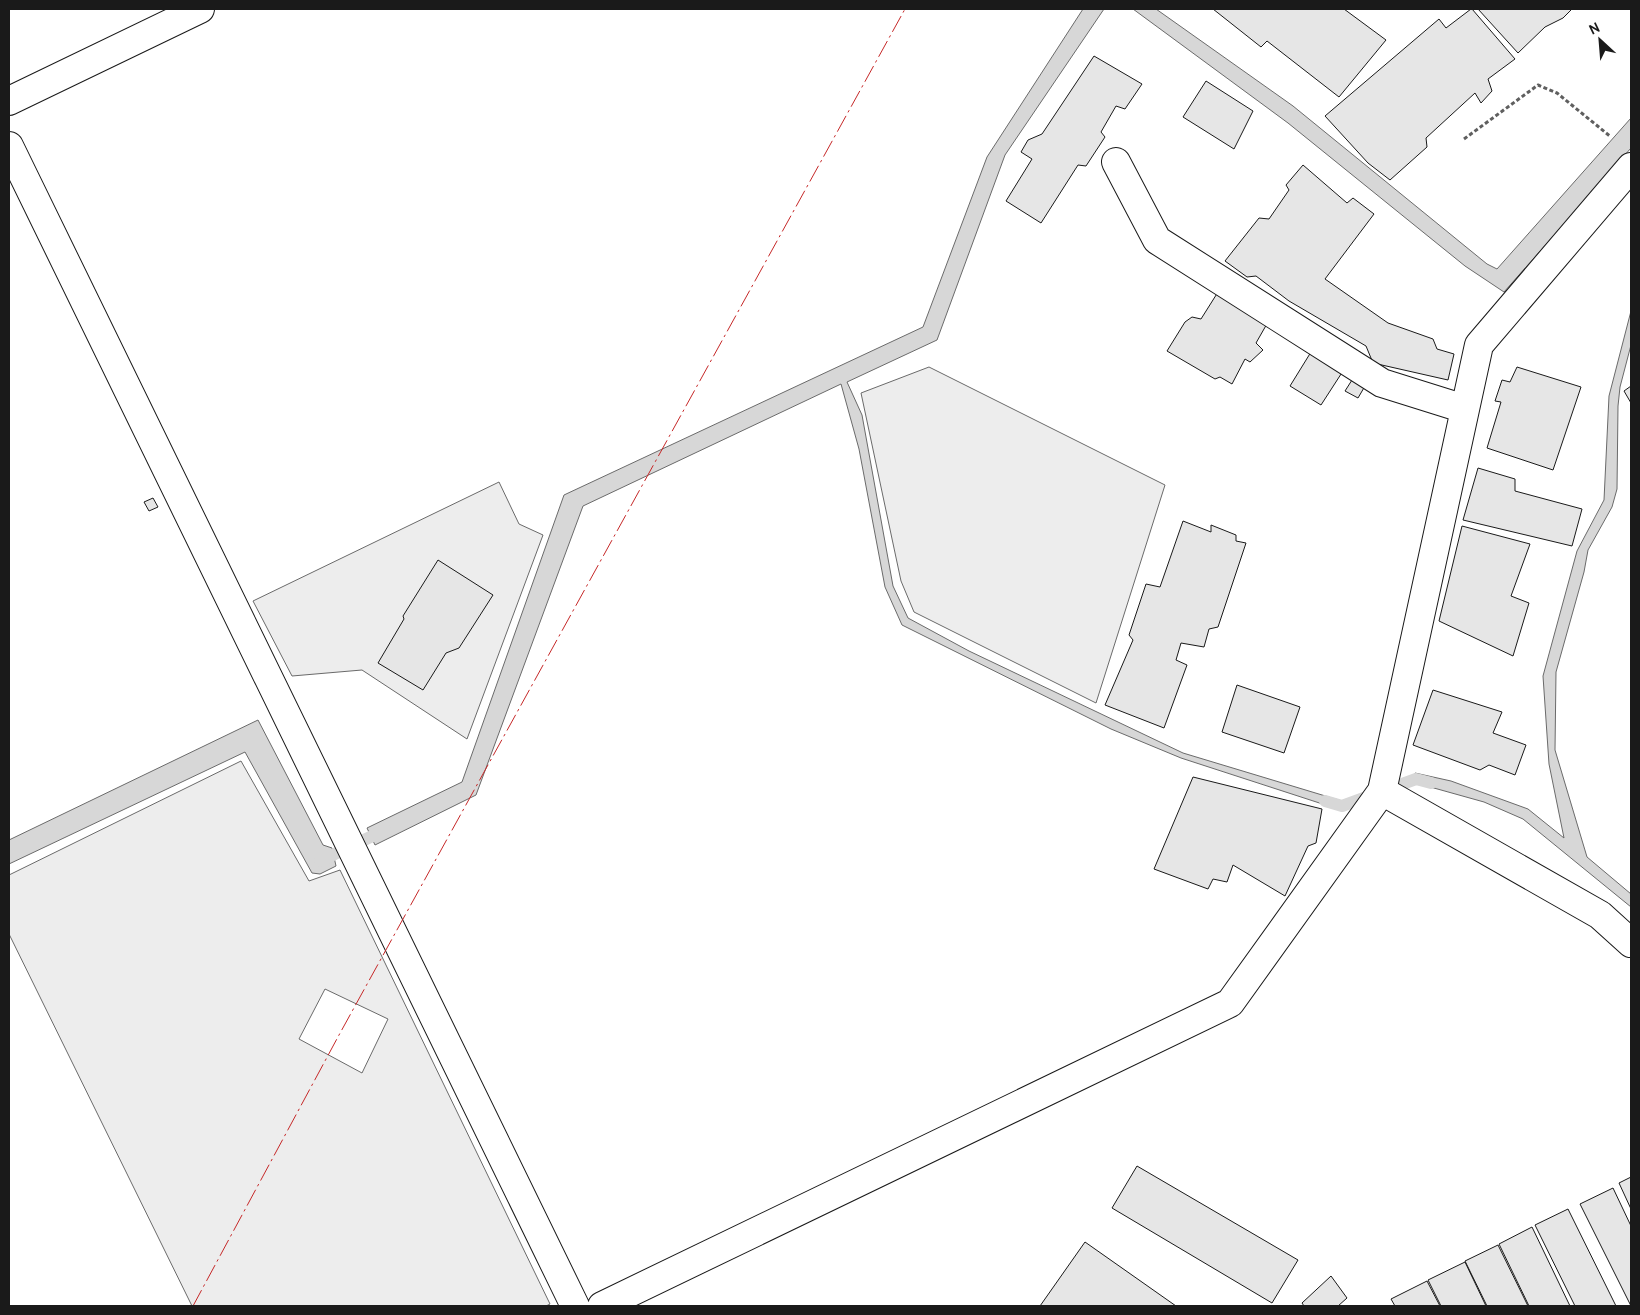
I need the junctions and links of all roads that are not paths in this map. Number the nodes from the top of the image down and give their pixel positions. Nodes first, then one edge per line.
1 (200, 9) edge
2 (9, 101) edge
3 (9, 146) edge
4 (1116, 162) dead end
5 (1631, 167) edge
6 (1465, 409) junction
7 (1382, 792) junction
8 (1631, 942) edge
9 (575, 1306) edge
10 (602, 1306) edge

1 - 2 street
3 - 9 street
4 - 6 street
5 - 6 street
6 - 7 street
7 - 8 street
7 - 10 street

